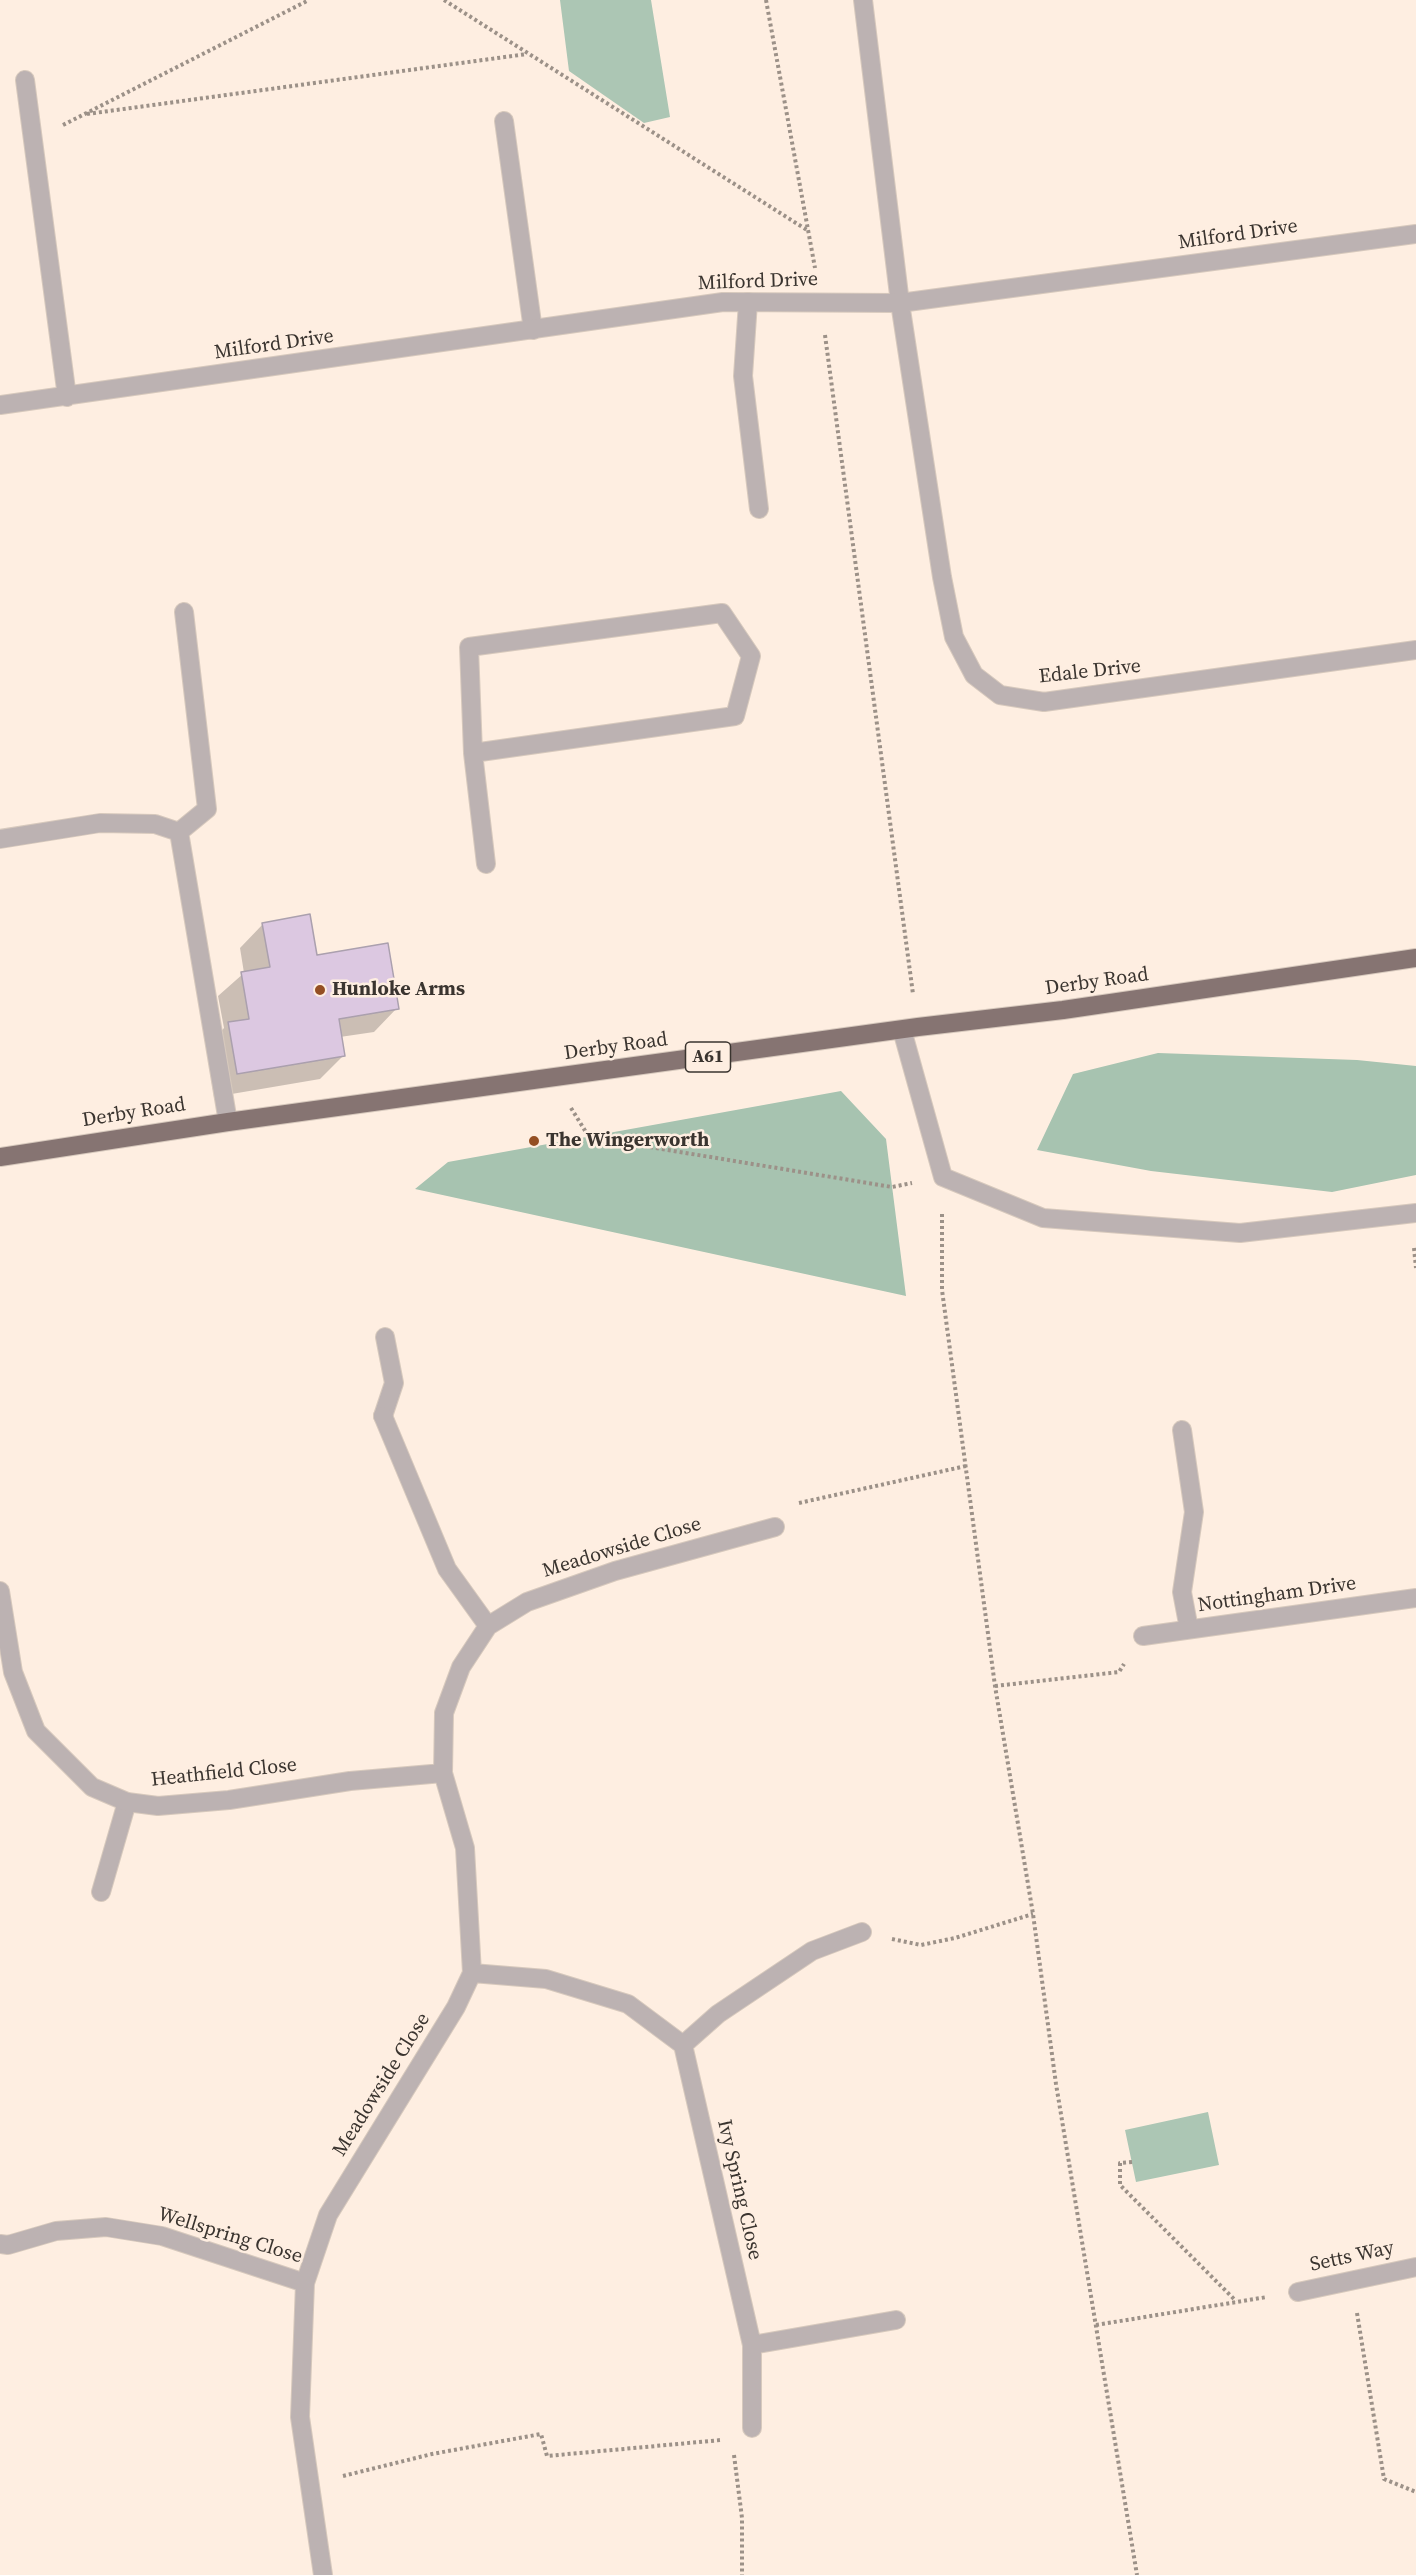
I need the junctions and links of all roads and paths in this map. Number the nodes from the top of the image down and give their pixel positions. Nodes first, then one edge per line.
1 (309, 0) edge
2 (444, 0) edge
3 (766, 0) edge
4 (863, 0) edge
5 (527, 54) junction
6 (25, 80) dead end
7 (87, 114) junction
8 (504, 121) dead end
9 (33, 140) junction
10 (808, 230) junction
11 (1416, 234) edge
12 (821, 301) junction
13 (748, 302) junction
14 (900, 303) junction
15 (533, 330) junction
16 (67, 397) junction
17 (0, 405) edge
18 (759, 509) dead end
19 (184, 612) dead end
20 (1416, 650) edge
21 (473, 753) junction
22 (179, 832) junction
23 (0, 839) edge
24 (486, 864) dead end
25 (1416, 958) edge
26 (910, 1028) junction
27 (552, 1078) junction
28 (228, 1122) junction
29 (0, 1157) edge
30 (943, 1178) junction
31 (1416, 1213) edge
32 (386, 1337) dead end
33 (1182, 1430) dead end
34 (966, 1466) junction
35 (775, 1527) joint
36 (0, 1592) edge
37 (1416, 1598) edge
38 (488, 1626) junction
39 (1189, 1629) junction
40 (1143, 1636) joint
41 (995, 1686) junction
42 (443, 1773) junction
43 (127, 1802) junction
44 (101, 1892) dead end
45 (1033, 1914) junction
46 (861, 1932) dead end
47 (921, 1945) dead end
48 (472, 1973) junction
49 (683, 2045) junction
50 (1132, 2162) dead end
51 (0, 2244) edge
52 (1416, 2267) edge
53 (1351, 2280) junction
54 (305, 2283) junction
55 (1298, 2292) joint
56 (1236, 2302) junction
57 (896, 2320) dead end
58 (1096, 2325) junction
59 (752, 2345) junction
60 (752, 2428) joint
61 (732, 2439) junction
62 (310, 2484) junction
63 (1416, 2492) edge
64 (323, 2575) edge
65 (742, 2575) edge
66 (1137, 2575) edge

1 - 7 path
2 - 5 path
3 - 10 path
4 - 14 street, Edale Drive
5 - 7 path
5 - 10 path
6 - 9 street
7 - 9 path
8 - 15 street
9 - 16 street
10 - 12 path
11 - 14 street, Milford Drive
12 - 13 street, Milford Drive
12 - 14 street, Milford Drive
12 - 26 path
13 - 15 street, Milford Drive
13 - 18 street
14 - 20 street, Edale Drive
15 - 16 street, Milford Drive
16 - 17 street, Milford Drive
19 - 22 street
21 - 21 street
21 - 24 street
22 - 23 street
22 - 28 street
25 - 26 highway, Derby Road / A61
26 - 27 highway, Derby Road / A61
26 - 30 street
27 - 28 highway, Derby Road / A61
27 - 30 path
28 - 29 highway, Derby Road / A61
30 - 31 street
30 - 34 path
32 - 38 street
33 - 39 street
34 - 35 path
34 - 41 path
35 - 38 street, Meadowside Close
36 - 43 street, Heathfield Close
37 - 39 street, Nottingham Drive
38 - 42 street, Meadowside Close
39 - 40 street, Nottingham Drive
40 - 41 path
41 - 45 path
42 - 43 street, Heathfield Close
42 - 48 street, Meadowside Close
43 - 44 street
45 - 47 path
45 - 58 path
46 - 49 street
48 - 49 street
48 - 54 street, Meadowside Close
49 - 59 street, Ivy Spring Close
50 - 56 path
51 - 54 street, Wellspring Close
52 - 53 street, Setts Way
53 - 55 street, Setts Way
53 - 63 path
54 - 62 street, Meadowside Close
55 - 56 path
56 - 58 path
57 - 59 street
58 - 66 path
59 - 60 street, Ivy Spring Close
60 - 61 path
61 - 62 path
61 - 65 path
62 - 64 street, Meadowside Close

